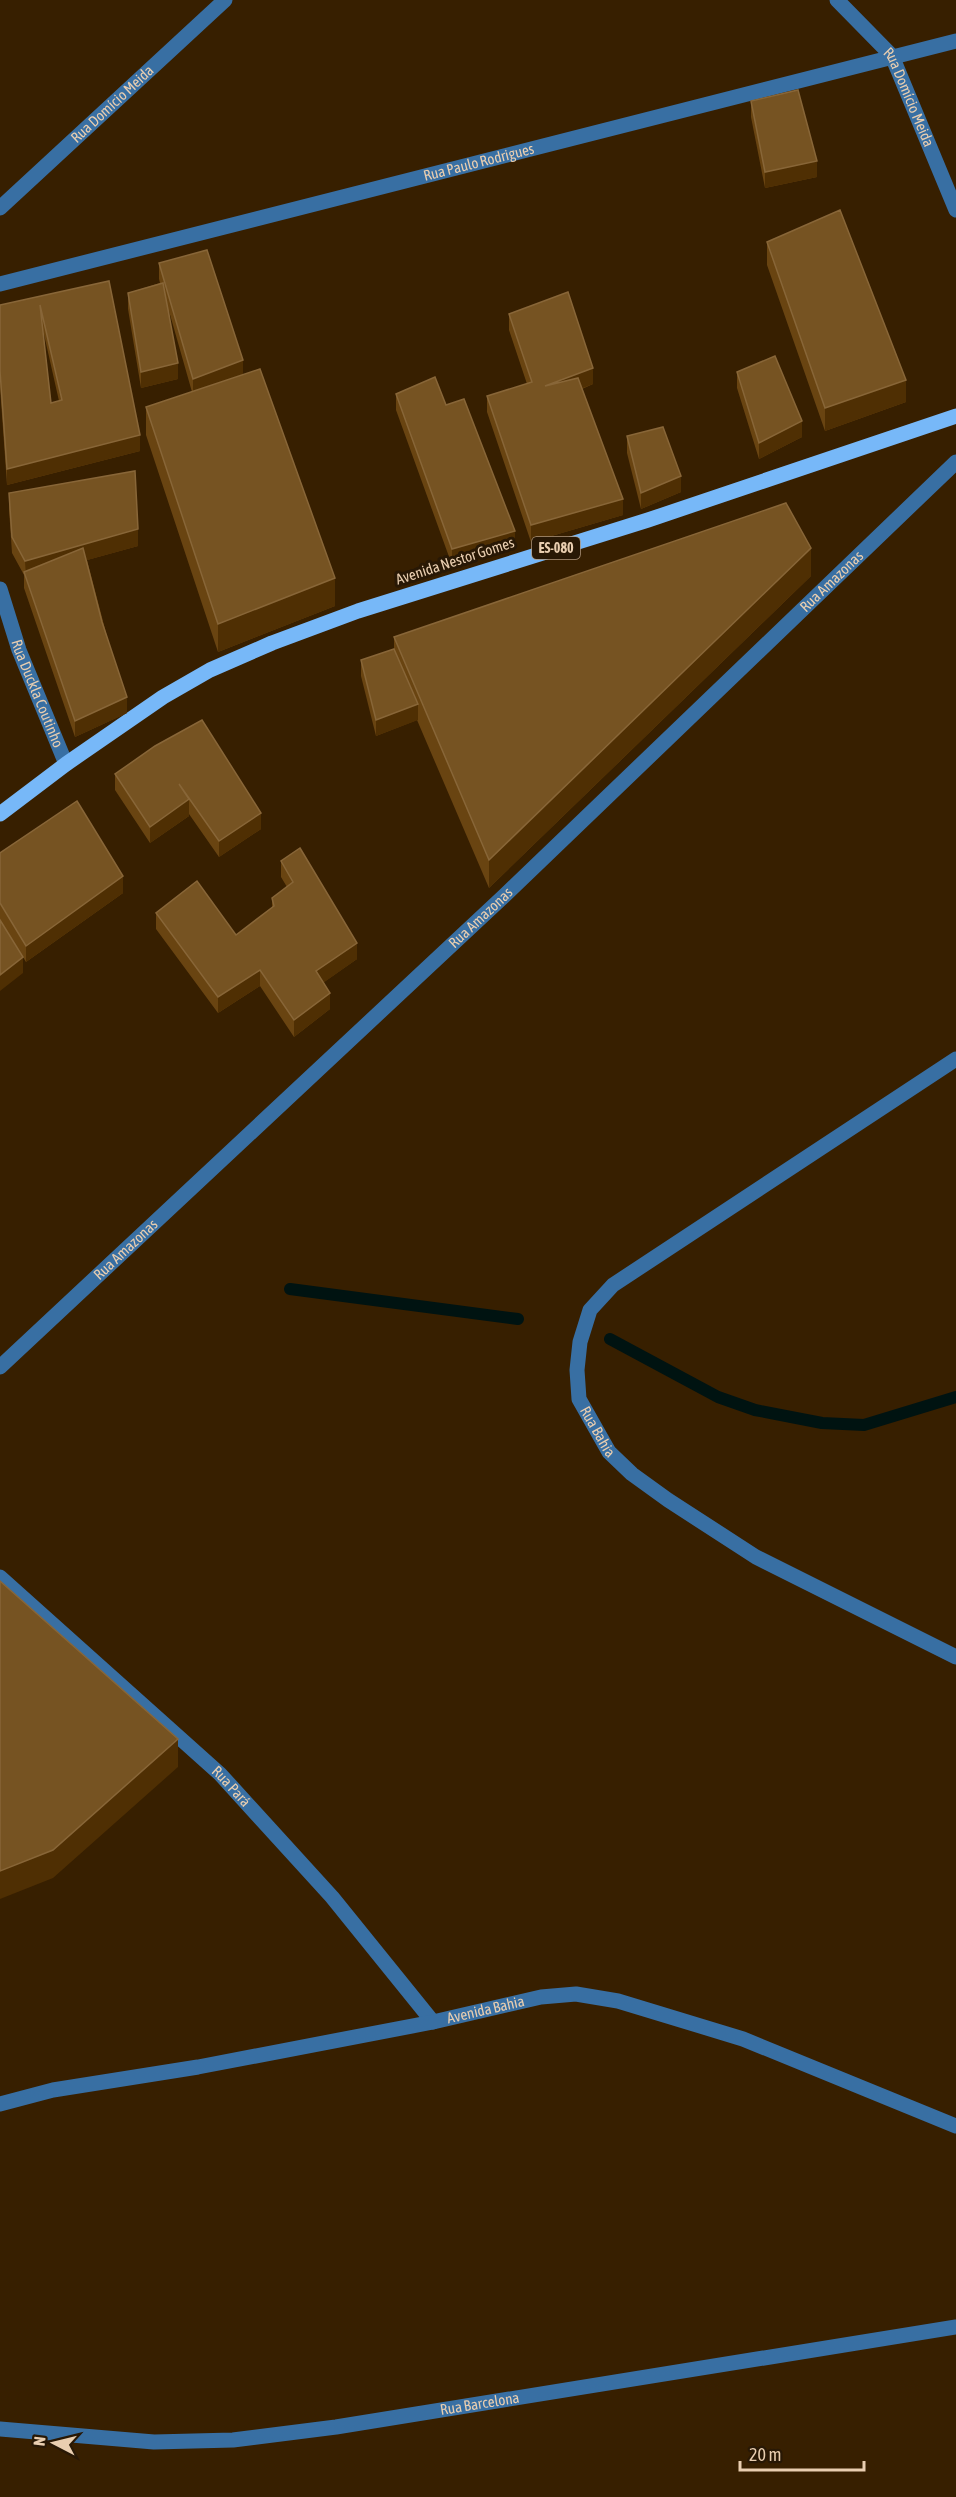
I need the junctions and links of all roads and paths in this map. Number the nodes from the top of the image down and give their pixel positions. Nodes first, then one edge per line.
1 (225, 0) edge
2 (837, 0) edge
3 (956, 41) edge
4 (892, 57) junction
5 (0, 208) edge
6 (956, 210) edge
7 (0, 284) edge
8 (956, 416) edge
9 (956, 462) edge
10 (0, 589) edge
11 (66, 764) junction
12 (0, 814) edge
13 (956, 1059) edge
14 (0, 1367) edge
15 (0, 1577) edge
16 (956, 1657) edge
17 (433, 2022) junction
18 (0, 2104) edge
19 (956, 2126) edge
20 (956, 2327) edge
21 (0, 2429) edge

1 - 5 street, Rua Domício Meida
2 - 4 street, Rua Domício Meida
3 - 4 street, Rua Paulo Rodrigues
4 - 6 street, Rua Domício Meida
4 - 7 street, Rua Paulo Rodrigues
8 - 11 main road, Avenida Nestor Gomes / ES-080
9 - 14 street, Rua Amazonas
10 - 11 street, Rua Duckla Coutinho
11 - 12 main road, Avenida Nestor Gomes / ES-080
13 - 16 street, Rua Bahia
15 - 17 street, Rua Pará
17 - 18 street, Avenida Bahia
17 - 19 street, Avenida Bahia
20 - 21 street, Rua Barcelona

